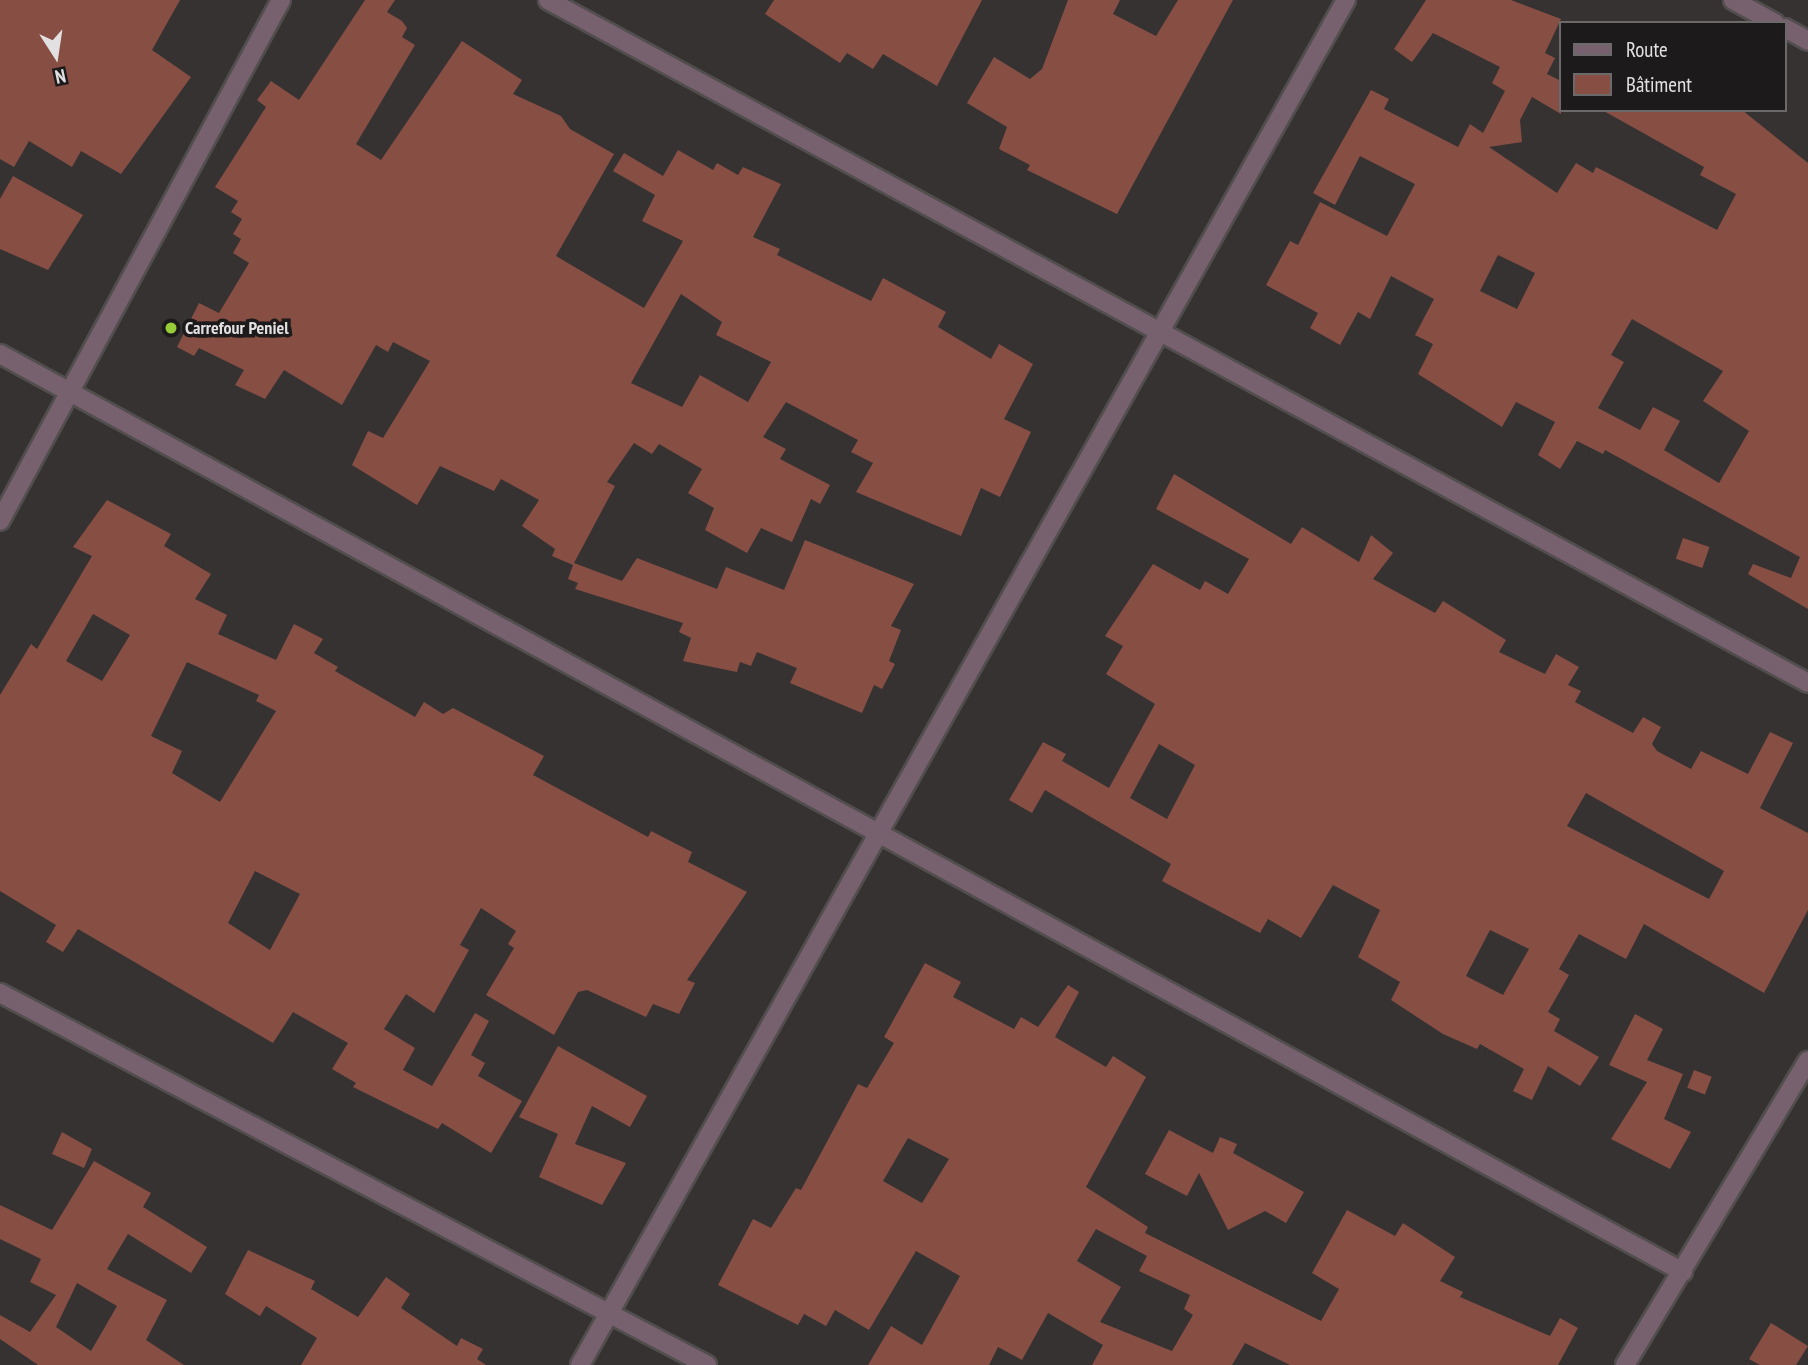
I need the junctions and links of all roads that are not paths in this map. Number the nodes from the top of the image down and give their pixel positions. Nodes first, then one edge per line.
1 (281, 0) edge
2 (548, 0) edge
3 (1346, 0) edge
4 (1733, 0) edge
5 (1771, 21) edge
6 (1787, 30) edge
7 (1808, 41) edge
8 (1160, 331) junction
9 (0, 354) edge
10 (71, 393) junction
11 (0, 521) edge
12 (1808, 683) edge
13 (876, 832) junction
14 (0, 993) edge
15 (1808, 1061) edge
16 (1683, 1272) junction
17 (608, 1314) junction
18 (580, 1365) edge
19 (707, 1365) edge
20 (1625, 1365) edge

1 - 10 street
2 - 8 street
3 - 8 street
4 - 5 street
6 - 7 street
8 - 12 street
8 - 13 street
9 - 10 street
10 - 11 street
10 - 13 street
13 - 16 street
13 - 17 street
14 - 17 street
15 - 16 street
16 - 20 street
17 - 18 street
17 - 19 street

